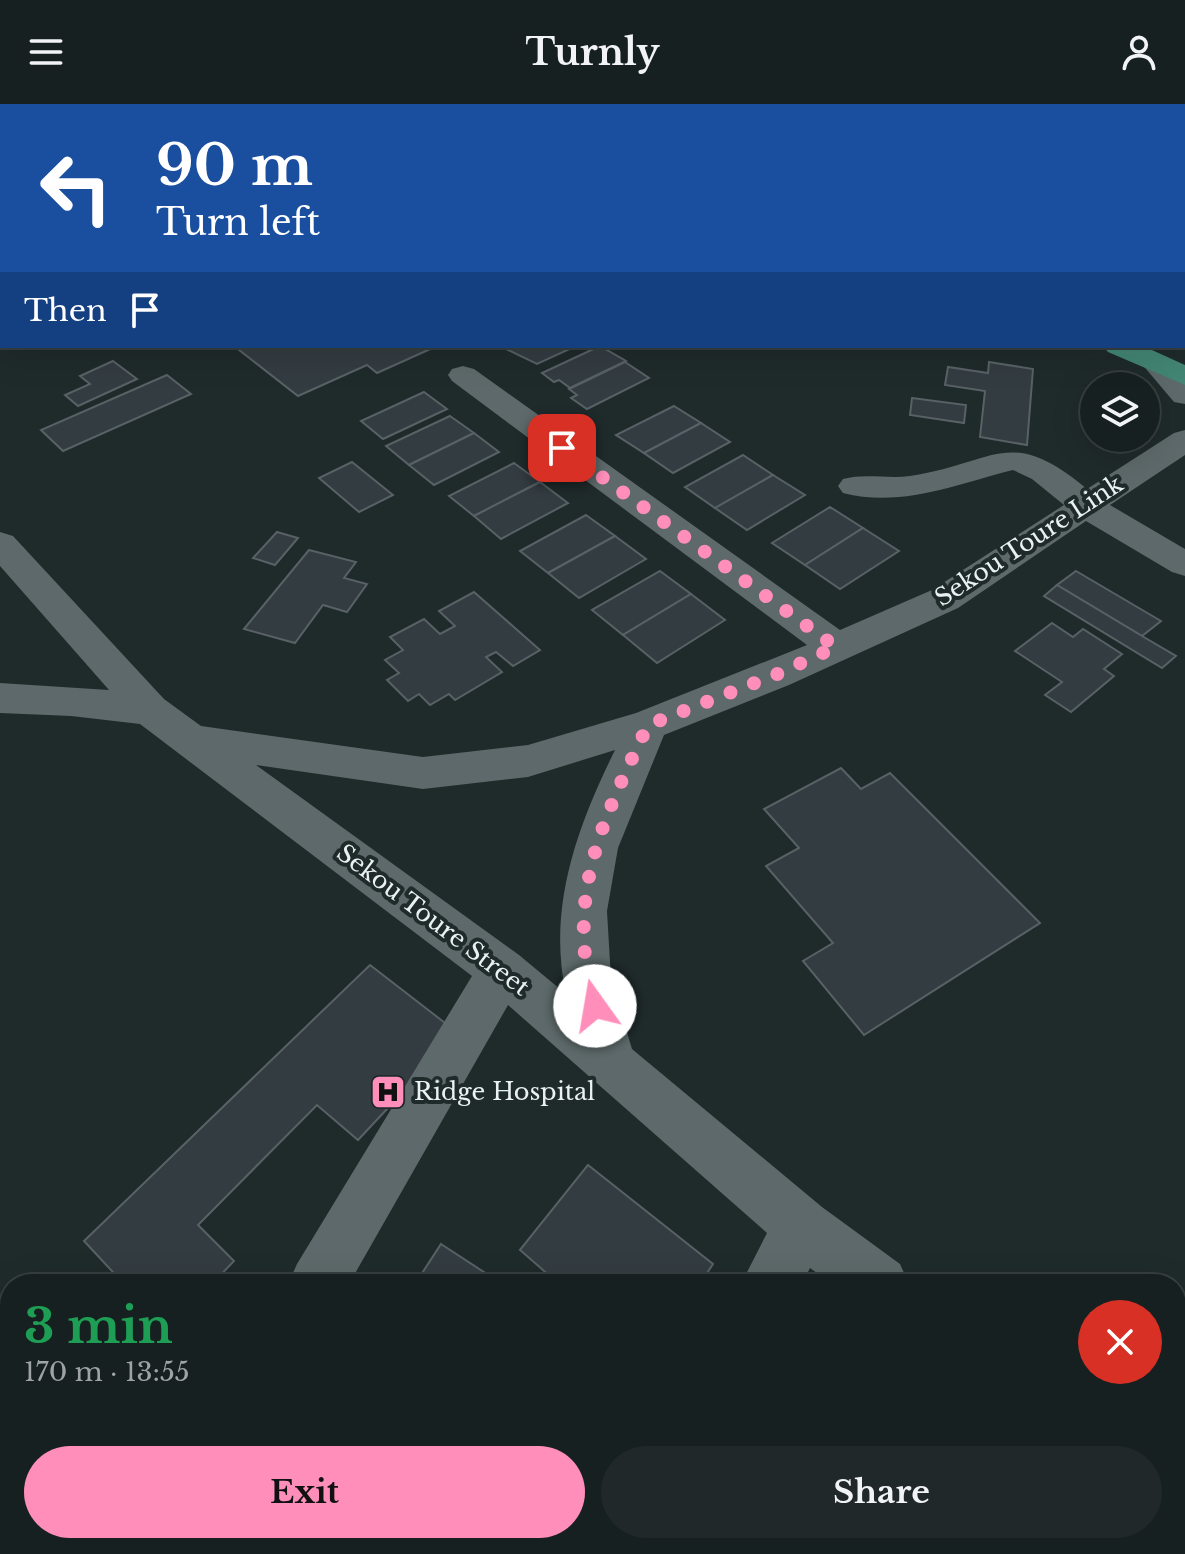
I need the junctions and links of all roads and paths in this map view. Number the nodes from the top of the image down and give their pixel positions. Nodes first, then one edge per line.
1 (1137, 348) edge
2 (1174, 352) edge
3 (463, 375) dead end
4 (1185, 376) edge
5 (1185, 395) edge
6 (1185, 439) edge
7 (855, 486) dead end
8 (1085, 504) junction
9 (0, 544) edge
10 (1185, 564) edge
11 (836, 647) junction
12 (0, 698) edge
13 (150, 710) junction
14 (648, 725) junction
15 (188, 739) junction
16 (502, 970) junction
17 (611, 1062) junction
18 (802, 1227) junction
19 (323, 1274) edge
20 (776, 1274) edge
21 (866, 1274) edge

1 - 2 main road
2 - 4 main road
2 - 5 street
3 - 11 street
6 - 8 street, Sekou Toure Link
7 - 8 street
8 - 10 street
8 - 11 street, Sekou Toure Link
9 - 13 street, Sekou Toure Street
11 - 14 street, Sekou Toure Link
12 - 13 street
13 - 15 street, Sekou Toure Street
14 - 15 street, Sekou Toure Link
14 - 17 street
15 - 16 street, Sekou Toure Street
16 - 17 street, Sekou Toure Street
16 - 19 street
17 - 18 street, Sekou Toure Street
18 - 20 street
18 - 21 street, Sekou Toure Street

